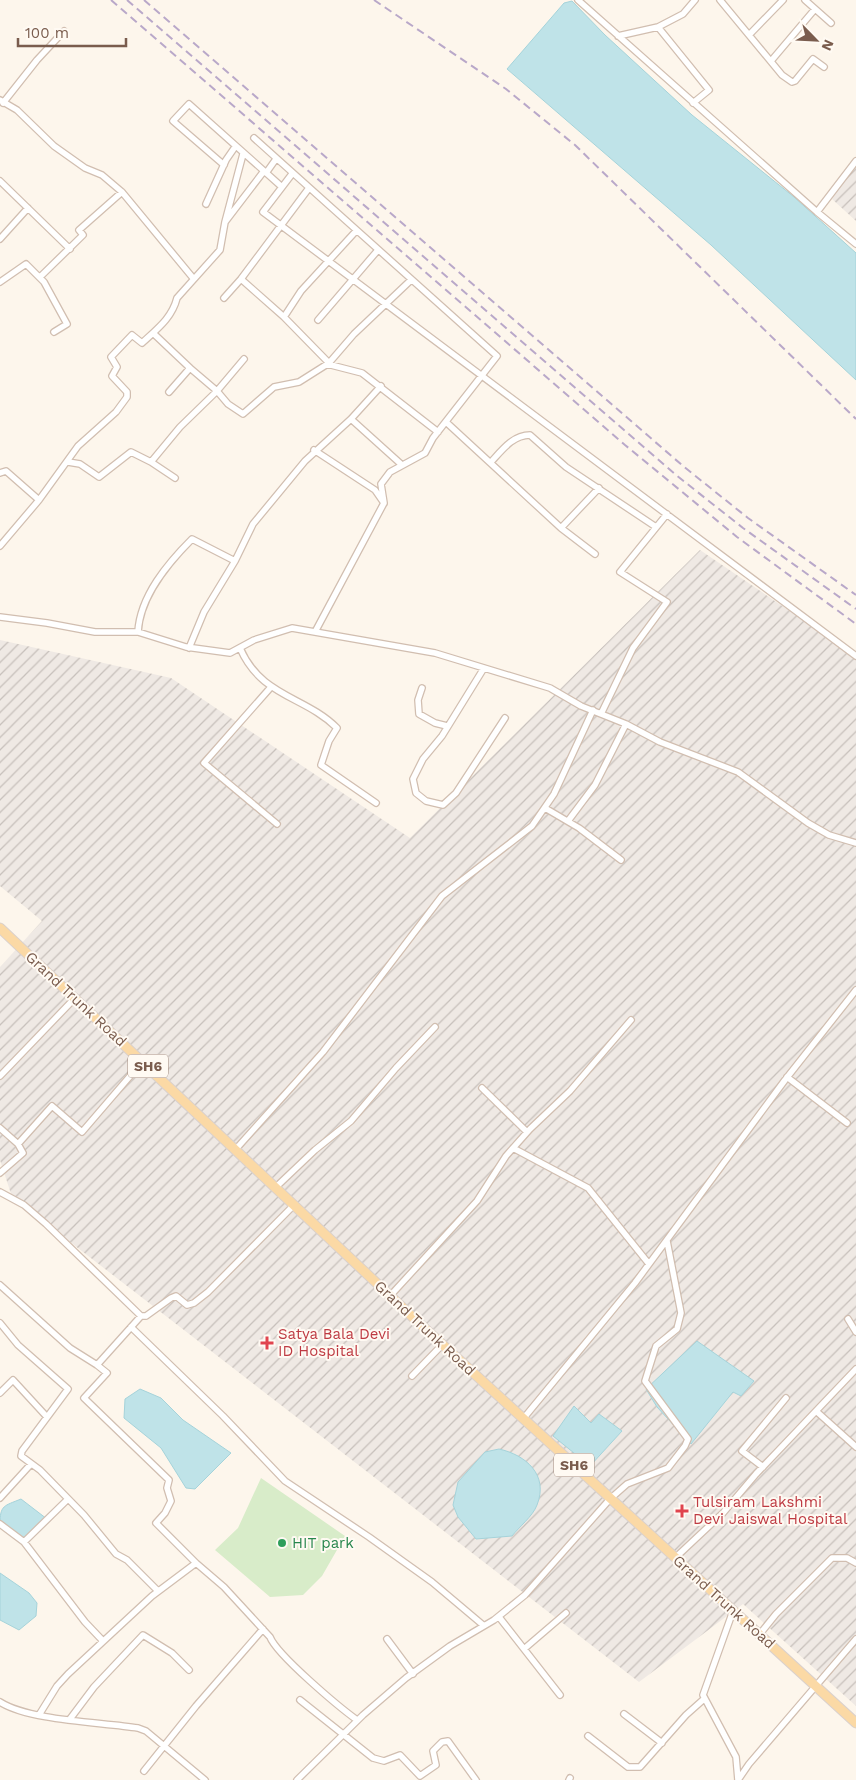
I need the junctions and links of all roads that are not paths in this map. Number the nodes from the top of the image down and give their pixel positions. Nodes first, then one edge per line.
1 (578, 0) edge
2 (695, 0) edge
3 (720, 0) edge
4 (783, 0) edge
5 (805, 0) edge
6 (815, 9) junction
7 (831, 23) dead end
8 (658, 27) junction
9 (64, 31) dead end
10 (750, 35) junction
11 (618, 36) junction
12 (772, 61) junction
13 (824, 67) dead end
14 (2, 101) edge
15 (693, 103) junction
16 (254, 138) dead end
17 (235, 146) junction
18 (243, 154) junction
19 (276, 160) junction
20 (856, 160) edge
21 (224, 165) junction
22 (265, 172) junction
23 (292, 174) junction
24 (0, 181) edge
25 (282, 187) junction
26 (309, 188) junction
27 (122, 192) junction
28 (206, 204) dead end
29 (28, 208) junction
30 (816, 212) junction
31 (225, 222) junction
32 (282, 226) junction
33 (356, 231) junction
34 (0, 239) edge
35 (856, 244) edge
36 (70, 249) junction
37 (378, 250) junction
38 (329, 261) junction
39 (40, 277) junction
40 (193, 278) junction
41 (241, 279) junction
42 (353, 279) junction
43 (411, 280) junction
44 (0, 282) edge
45 (224, 298) dead end
46 (386, 304) junction
47 (284, 317) junction
48 (318, 320) dead end
49 (54, 332) dead end
50 (153, 333) junction
51 (244, 359) dead end
52 (328, 363) junction
53 (190, 368) junction
54 (481, 375) junction
55 (381, 386) junction
56 (217, 391) junction
57 (169, 392) dead end
58 (351, 419) junction
59 (446, 422) junction
60 (438, 432) junction
61 (314, 450) junction
62 (68, 462) junction
63 (152, 462) junction
64 (491, 462) junction
65 (402, 465) junction
66 (0, 473) edge
67 (175, 478) dead end
68 (599, 488) junction
69 (39, 500) junction
70 (384, 503) junction
71 (667, 514) junction
72 (656, 527) junction
73 (561, 528) junction
74 (0, 546) edge
75 (595, 554) dead end
76 (235, 561) junction
77 (0, 618) edge
78 (138, 632) junction
79 (316, 632) junction
80 (189, 648) junction
81 (240, 648) junction
82 (856, 656) edge
83 (484, 668) junction
84 (271, 687) junction
85 (422, 688) dead end
86 (592, 710) junction
87 (601, 714) junction
88 (504, 718) dead end
89 (626, 724) junction
90 (448, 726) junction
91 (376, 803) dead end
92 (545, 808) junction
93 (568, 821) junction
94 (278, 824) dead end
95 (856, 843) edge
96 (621, 860) dead end
97 (0, 928) edge
98 (856, 990) edge
99 (75, 998) junction
100 (631, 1020) dead end
101 (434, 1027) dead end
102 (143, 1061) junction
103 (0, 1076) edge
104 (788, 1077) junction
105 (482, 1088) dead end
106 (847, 1123) dead end
107 (0, 1128) edge
108 (527, 1132) junction
109 (18, 1144) junction
110 (514, 1148) junction
111 (236, 1149) junction
112 (0, 1173) edge
113 (276, 1187) junction
114 (0, 1192) edge
115 (294, 1205) junction
116 (666, 1241) junction
117 (649, 1264) junction
118 (0, 1285) edge
119 (390, 1296) junction
120 (141, 1316) junction
121 (848, 1319) dead end
122 (0, 1323) edge
123 (131, 1327) junction
124 (856, 1332) edge
125 (442, 1344) junction
126 (97, 1365) junction
127 (856, 1369) edge
128 (412, 1376) dead end
129 (0, 1393) edge
130 (786, 1398) dead end
131 (816, 1411) junction
132 (47, 1417) junction
133 (523, 1419) junction
134 (856, 1447) edge
135 (31, 1464) junction
136 (763, 1467) junction
137 (0, 1498) edge
138 (68, 1499) junction
139 (610, 1499) junction
140 (0, 1524) edge
141 (24, 1542) junction
142 (675, 1558) junction
143 (856, 1562) edge
144 (196, 1563) junction
145 (158, 1591) junction
146 (733, 1611) junction
147 (566, 1613) dead end
148 (499, 1616) junction
149 (483, 1625) junction
150 (263, 1630) junction
151 (759, 1635) junction
152 (387, 1639) dead end
153 (856, 1639) edge
154 (103, 1641) junction
155 (524, 1650) junction
156 (189, 1670) dead end
157 (413, 1674) junction
158 (816, 1686) junction
159 (560, 1695) dead end
160 (704, 1699) junction
161 (300, 1700) dead end
162 (0, 1702) edge
163 (624, 1714) dead end
164 (39, 1715) junction
165 (70, 1719) junction
166 (357, 1720) junction
167 (856, 1723) edge
168 (342, 1735) junction
169 (588, 1736) dead end
170 (662, 1743) junction
171 (164, 1746) junction
172 (144, 1771) dead end
173 (205, 1780) edge
174 (297, 1780) edge
175 (476, 1780) edge
176 (738, 1780) edge

1 - 11 street
2 - 8 street
3 - 10 street
4 - 10 street
5 - 6 street
6 - 7 street
6 - 12 street
8 - 11 street
8 - 15 street
9 - 14 street
10 - 12 street
11 - 15 street
12 - 13 street
14 - 27 street
15 - 30 street
16 - 19 street
17 - 18 street
17 - 21 street
17 - 21 street
18 - 22 street
18 - 31 street
19 - 22 street
19 - 23 street
20 - 30 street
21 - 28 street
22 - 25 street
22 - 31 street
23 - 25 street
23 - 26 street
24 - 29 street
25 - 32 street
26 - 32 street
26 - 33 street
27 - 36 street
27 - 40 street
29 - 34 street
29 - 36 street
30 - 35 street
31 - 40 street
32 - 38 street
32 - 41 street
33 - 37 street
33 - 38 street
36 - 39 street
37 - 42 street
37 - 43 street
38 - 42 street
38 - 47 street
39 - 44 street
39 - 49 street
40 - 50 street
41 - 45 street
41 - 47 street
42 - 46 street
42 - 48 street
43 - 46 street
43 - 54 street
46 - 52 street
46 - 54 street
47 - 52 street
50 - 53 street
50 - 62 street
51 - 56 street
52 - 55 street
52 - 56 street
53 - 56 street
53 - 57 street
54 - 59 street
54 - 71 street
55 - 58 street
55 - 60 street
56 - 63 street
58 - 61 street
58 - 65 street
59 - 60 street
59 - 64 street
60 - 65 street
61 - 70 street
61 - 76 street
62 - 63 street
62 - 69 street
63 - 67 street
64 - 68 street
64 - 73 street
65 - 70 street
66 - 69 street
68 - 72 street
68 - 73 street
69 - 74 street
70 - 79 street
71 - 72 street
71 - 82 street
72 - 87 street
73 - 75 street
76 - 78 street
76 - 80 street
77 - 78 street
78 - 80 street
79 - 81 street
79 - 83 street
80 - 81 street
81 - 84 street
83 - 86 street
83 - 90 street
84 - 91 street
84 - 94 street
85 - 90 street
86 - 87 street
86 - 92 street
87 - 89 street
88 - 90 street
89 - 93 street
89 - 95 street
92 - 93 street
92 - 111 street
93 - 96 street
97 - 99 main road, Grand Trunk Road / SH6
98 - 104 street
99 - 102 main road, Grand Trunk Road / SH6
99 - 103 street
100 - 108 street
101 - 113 street
102 - 109 street
102 - 111 main road, Grand Trunk Road / SH6
104 - 106 street
104 - 116 street
105 - 108 street
107 - 109 street
108 - 110 street
109 - 112 street
110 - 117 street
110 - 119 street
111 - 113 main road, Grand Trunk Road / SH6
113 - 115 main road, Grand Trunk Road / SH6
114 - 120 street
115 - 119 main road, Grand Trunk Road / SH6
115 - 120 street
116 - 117 street
116 - 139 street
117 - 133 street
118 - 126 street
119 - 125 main road, Grand Trunk Road / SH6
120 - 123 street
121 - 124 street
122 - 132 street
123 - 126 street
123 - 149 street
125 - 128 street
125 - 133 main road, Grand Trunk Road / SH6
126 - 144 street
127 - 131 street
129 - 132 street
130 - 136 street
131 - 134 street
131 - 136 street
132 - 135 street
133 - 139 main road, Grand Trunk Road / SH6
135 - 137 street
135 - 138 street
136 - 142 street
138 - 141 street
138 - 145 street
139 - 142 main road, Grand Trunk Road / SH6
139 - 148 street
140 - 141 street
141 - 154 street
142 - 146 main road, Grand Trunk Road / SH6
143 - 151 street
144 - 145 street
144 - 150 street
145 - 154 street
146 - 151 main road, Grand Trunk Road / SH6
146 - 160 street
147 - 155 street
148 - 149 street
148 - 155 street
149 - 157 street
150 - 166 street
150 - 171 street
151 - 158 main road, Grand Trunk Road / SH6
152 - 157 street
153 - 158 street
154 - 164 street
155 - 159 street
156 - 165 street
157 - 166 street
158 - 167 main road, Grand Trunk Road / SH6
158 - 176 street
160 - 170 street
160 - 176 street
161 - 168 street
162 - 164 street
163 - 170 street
164 - 165 street
165 - 171 street
166 - 168 street
168 - 174 street
168 - 175 street
169 - 170 street
171 - 172 street
171 - 173 street

